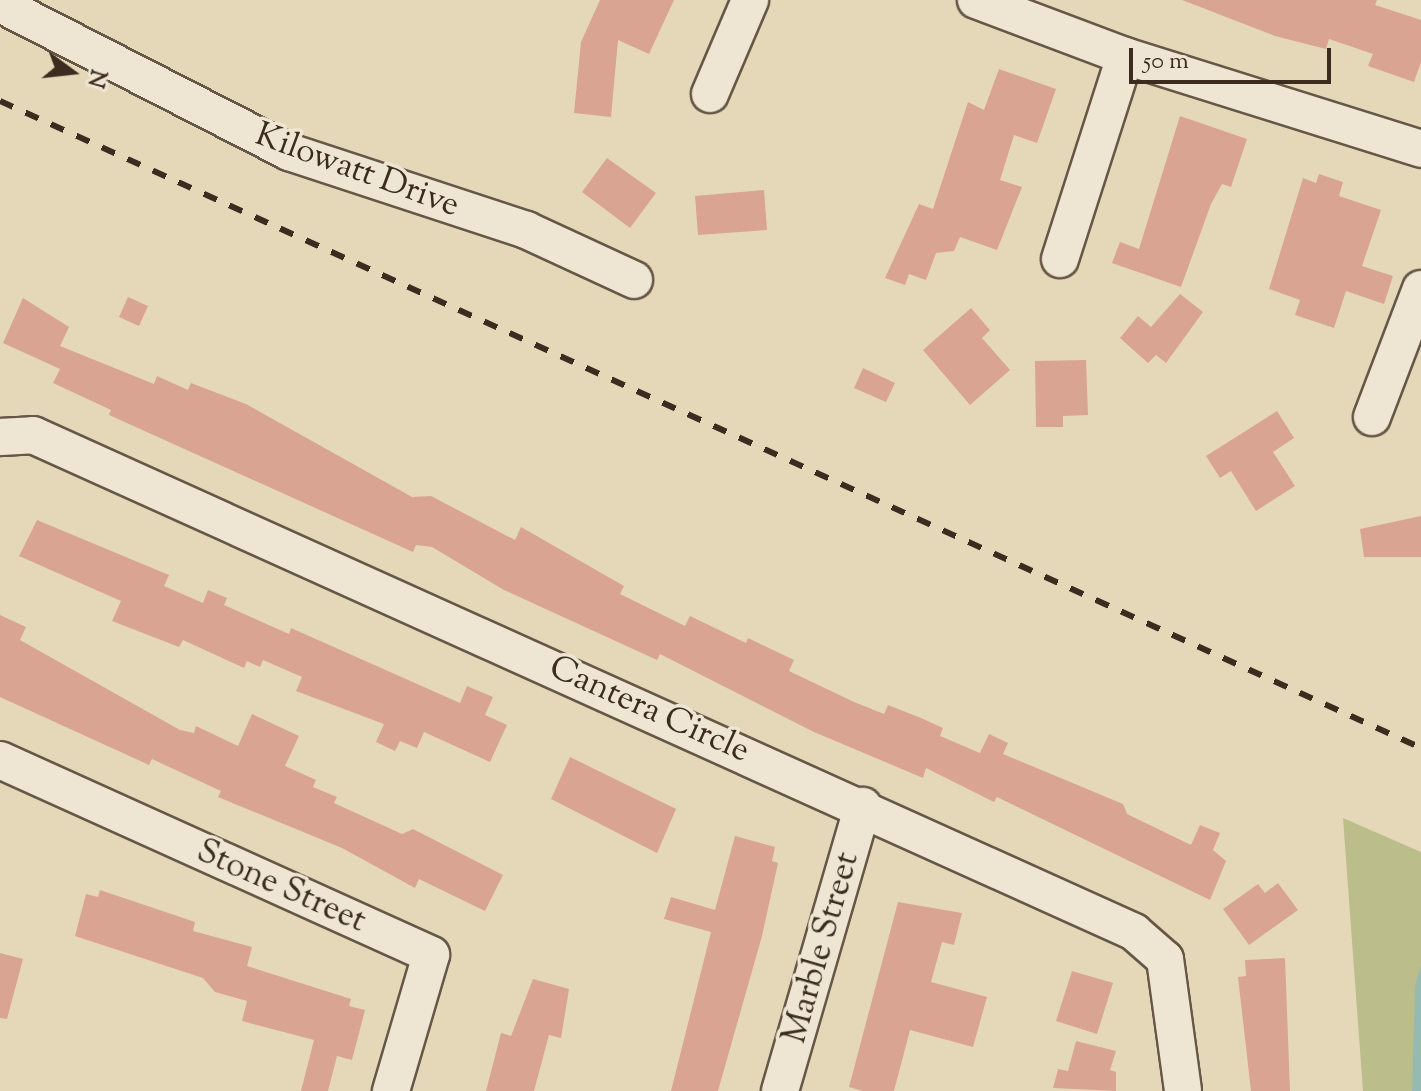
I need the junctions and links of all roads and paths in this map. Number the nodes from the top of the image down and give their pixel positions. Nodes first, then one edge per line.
1 (750, 0) edge
2 (976, 0) edge
3 (0, 4) edge
4 (1125, 56) junction
5 (710, 94) dead end
6 (1421, 149) edge
7 (1060, 259) dead end
8 (634, 280) dead end
9 (1421, 289) edge
10 (1372, 417) dead end
11 (0, 437) edge
12 (0, 760) edge
13 (863, 806) junction
14 (391, 1091) edge
15 (780, 1091) edge
16 (1183, 1091) edge

1 - 5 street
2 - 4 street
3 - 8 street, Kilowatt Drive
4 - 6 street
4 - 7 street
9 - 10 street
11 - 13 street, Cantera Circle
12 - 14 street, Stone Street
13 - 15 street, Marble Street
13 - 16 street, Cantera Circle

